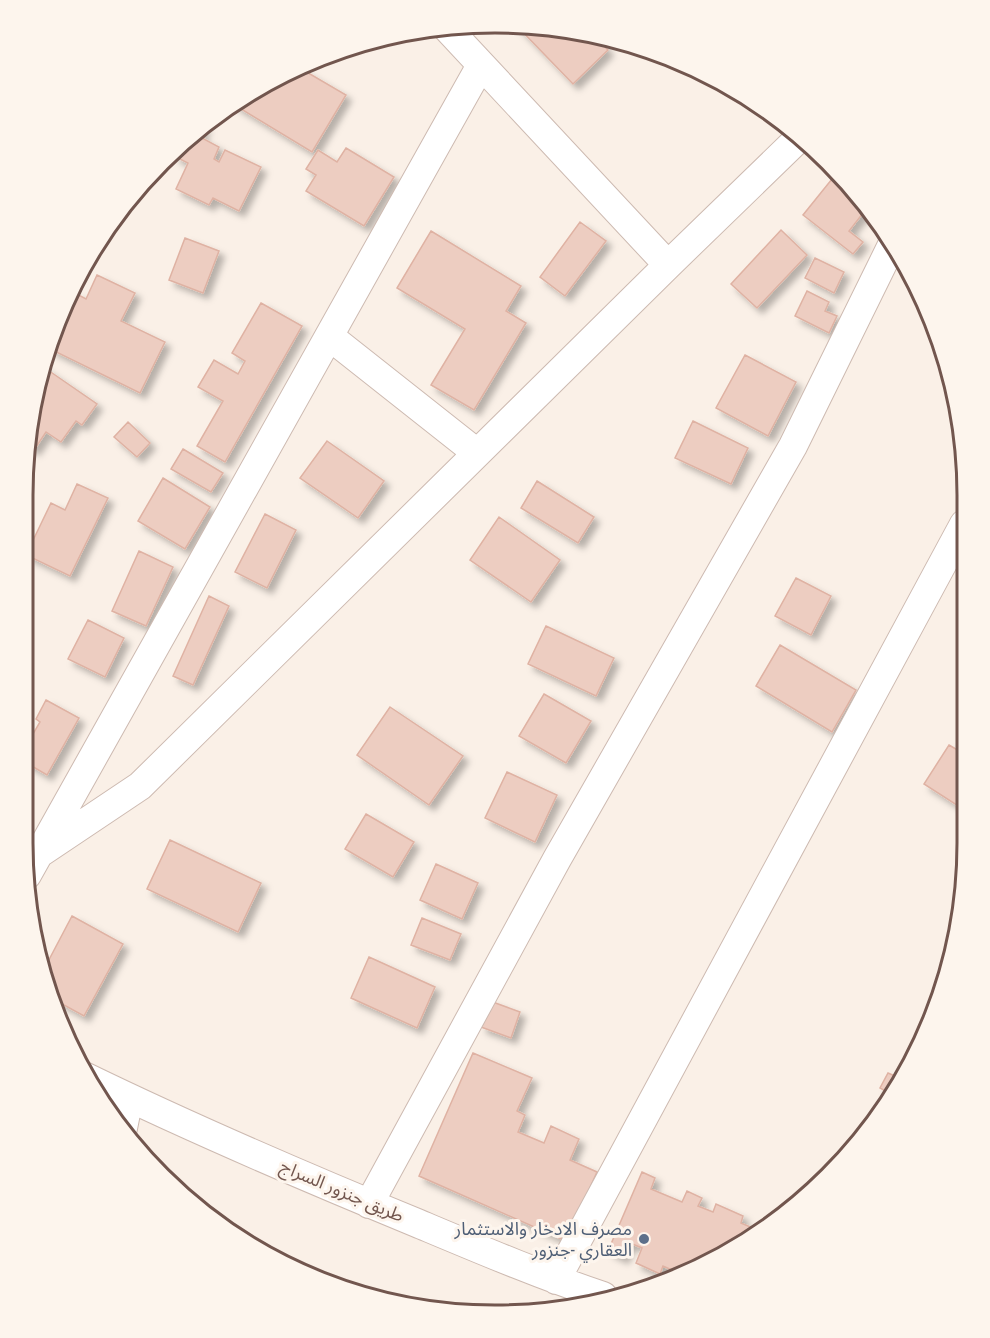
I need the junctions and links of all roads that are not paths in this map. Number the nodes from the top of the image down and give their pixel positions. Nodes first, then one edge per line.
1 (454, 35) edge
2 (481, 64) junction
3 (794, 143) edge
4 (888, 253) edge
5 (668, 265) junction
6 (329, 336) junction
7 (477, 453) junction
8 (957, 537) edge
9 (34, 863) edge
10 (33, 864) edge
11 (101, 1085) edge
12 (129, 1098) junction
13 (125, 1119) edge
14 (369, 1204) junction
15 (556, 1280) junction
16 (596, 1294) edge

1 - 2 street
2 - 5 street
2 - 6 street
3 - 5 street
4 - 14 street
5 - 7 street
6 - 7 street
6 - 9 street
7 - 10 street
8 - 15 street
11 - 12 street, طريق جنزور السراج
12 - 13 street
12 - 14 street, طريق جنزور السراج
14 - 15 street, طريق جنزور السراج
15 - 16 street, طريق جنزور السراج

